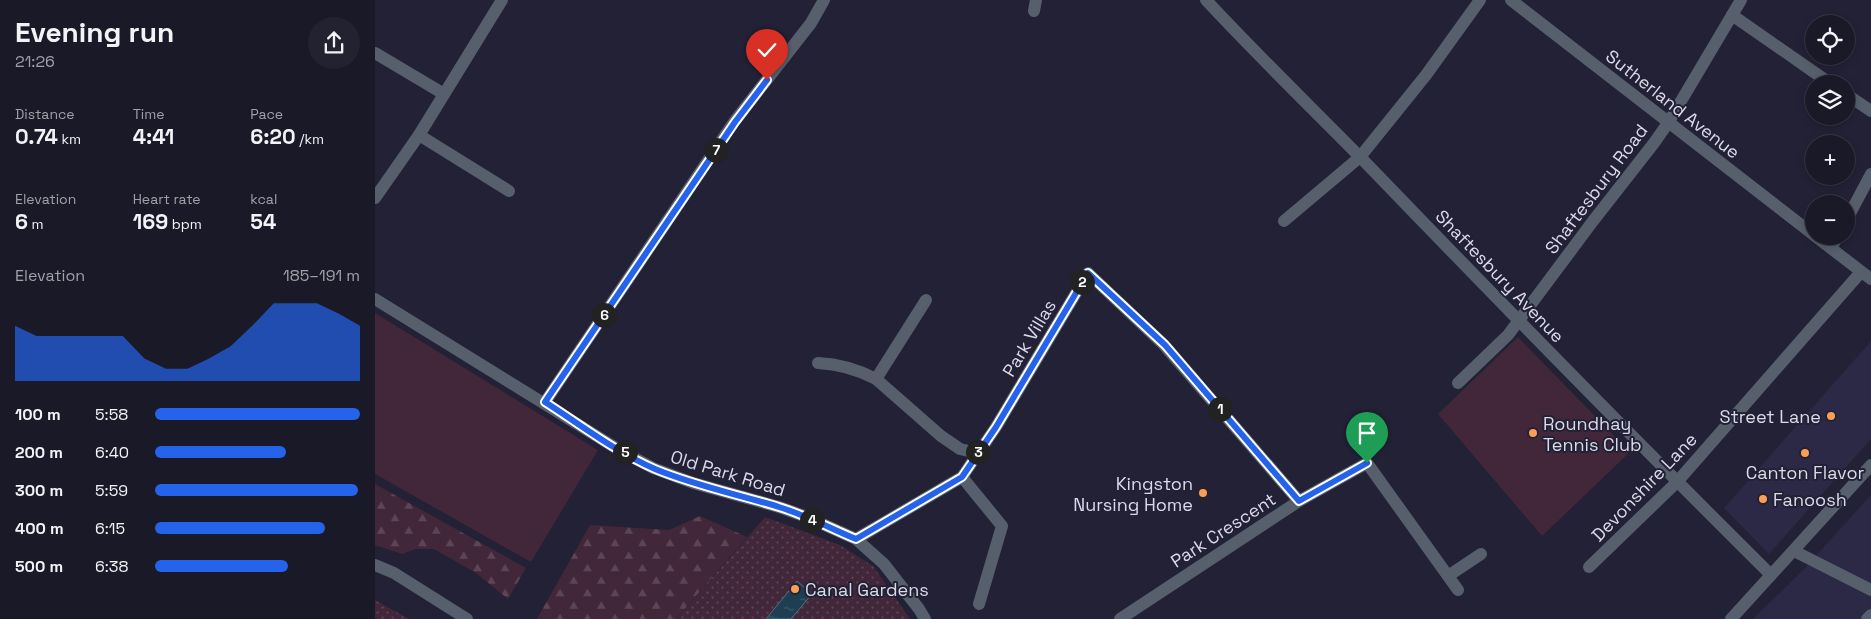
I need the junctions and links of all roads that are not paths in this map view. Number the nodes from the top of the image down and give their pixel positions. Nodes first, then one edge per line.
1 (502, 0) edge
2 (824, 0) edge
3 (1205, 0) edge
4 (1480, 0) edge
5 (1511, 0) edge
6 (1741, 0) edge
7 (1732, 15) junction
8 (375, 53) edge
9 (1818, 75) edge
10 (444, 94) junction
11 (1855, 100) edge
12 (1871, 111) edge
13 (1668, 123) junction
14 (419, 135) junction
15 (1360, 157) junction
16 (1871, 174) edge
17 (509, 191) dead end
18 (375, 198) edge
19 (1855, 204) edge
20 (1284, 221) dead end
21 (1805, 229) edge
22 (1827, 245) edge
23 (1833, 245) edge
24 (1831, 248) junction
25 (1866, 275) edge
26 (375, 299) edge
27 (926, 300) dead end
28 (1519, 321) junction
29 (818, 363) dead end
30 (876, 379) junction
31 (1458, 383) dead end
32 (545, 402) junction
33 (977, 453) junction
34 (1871, 465) edge
35 (962, 477) junction
36 (1677, 482) junction
37 (1299, 501) junction
38 (856, 539) junction
39 (1794, 551) junction
40 (1481, 554) dead end
41 (375, 565) edge
42 (1589, 567) dead end
43 (1771, 575) junction
44 (1448, 576) junction
45 (1458, 590) dead end
46 (1871, 590) edge
47 (979, 604) dead end
48 (1871, 615) edge
49 (467, 619) edge
50 (925, 619) edge
51 (1120, 619) edge
52 (1731, 619) edge
53 (1867, 619) edge

1 - 10 street
2 - 32 street
3 - 15 street, Shaftesbury Avenue
4 - 15 street
5 - 13 street, Sutherland Avenue
6 - 7 street, Shaftesbury Road
7 - 9 street
7 - 13 street, Shaftesbury Road
8 - 10 street
10 - 14 street
11 - 12 street
13 - 21 street, Sutherland Avenue
13 - 28 street, Shaftesbury Road
14 - 17 street
14 - 18 street
15 - 20 street
15 - 28 street, Shaftesbury Avenue
16 - 19 street
22 - 24 street, Sutherland Avenue
23 - 24 street
24 - 25 street, Sutherland Avenue
25 - 36 street, Devonshire Lane
26 - 32 street, Old Park Road
27 - 30 street
28 - 31 street, Shaftesbury Road
28 - 36 street, Shaftesbury Avenue
29 - 30 street
30 - 33 street
32 - 38 street, Old Park Road
33 - 35 street, Park Villas
33 - 37 street, Park Villas
34 - 39 street
35 - 38 street, Park Villas
35 - 47 street
36 - 42 street, Devonshire Lane
36 - 43 street, Shaftesbury Avenue
37 - 44 street, Park Crescent
37 - 51 street, Park Crescent
38 - 50 street, Old Park Road
39 - 43 street
39 - 46 street
40 - 44 street
41 - 49 street
43 - 52 street
44 - 45 street, Park Crescent
48 - 53 street

